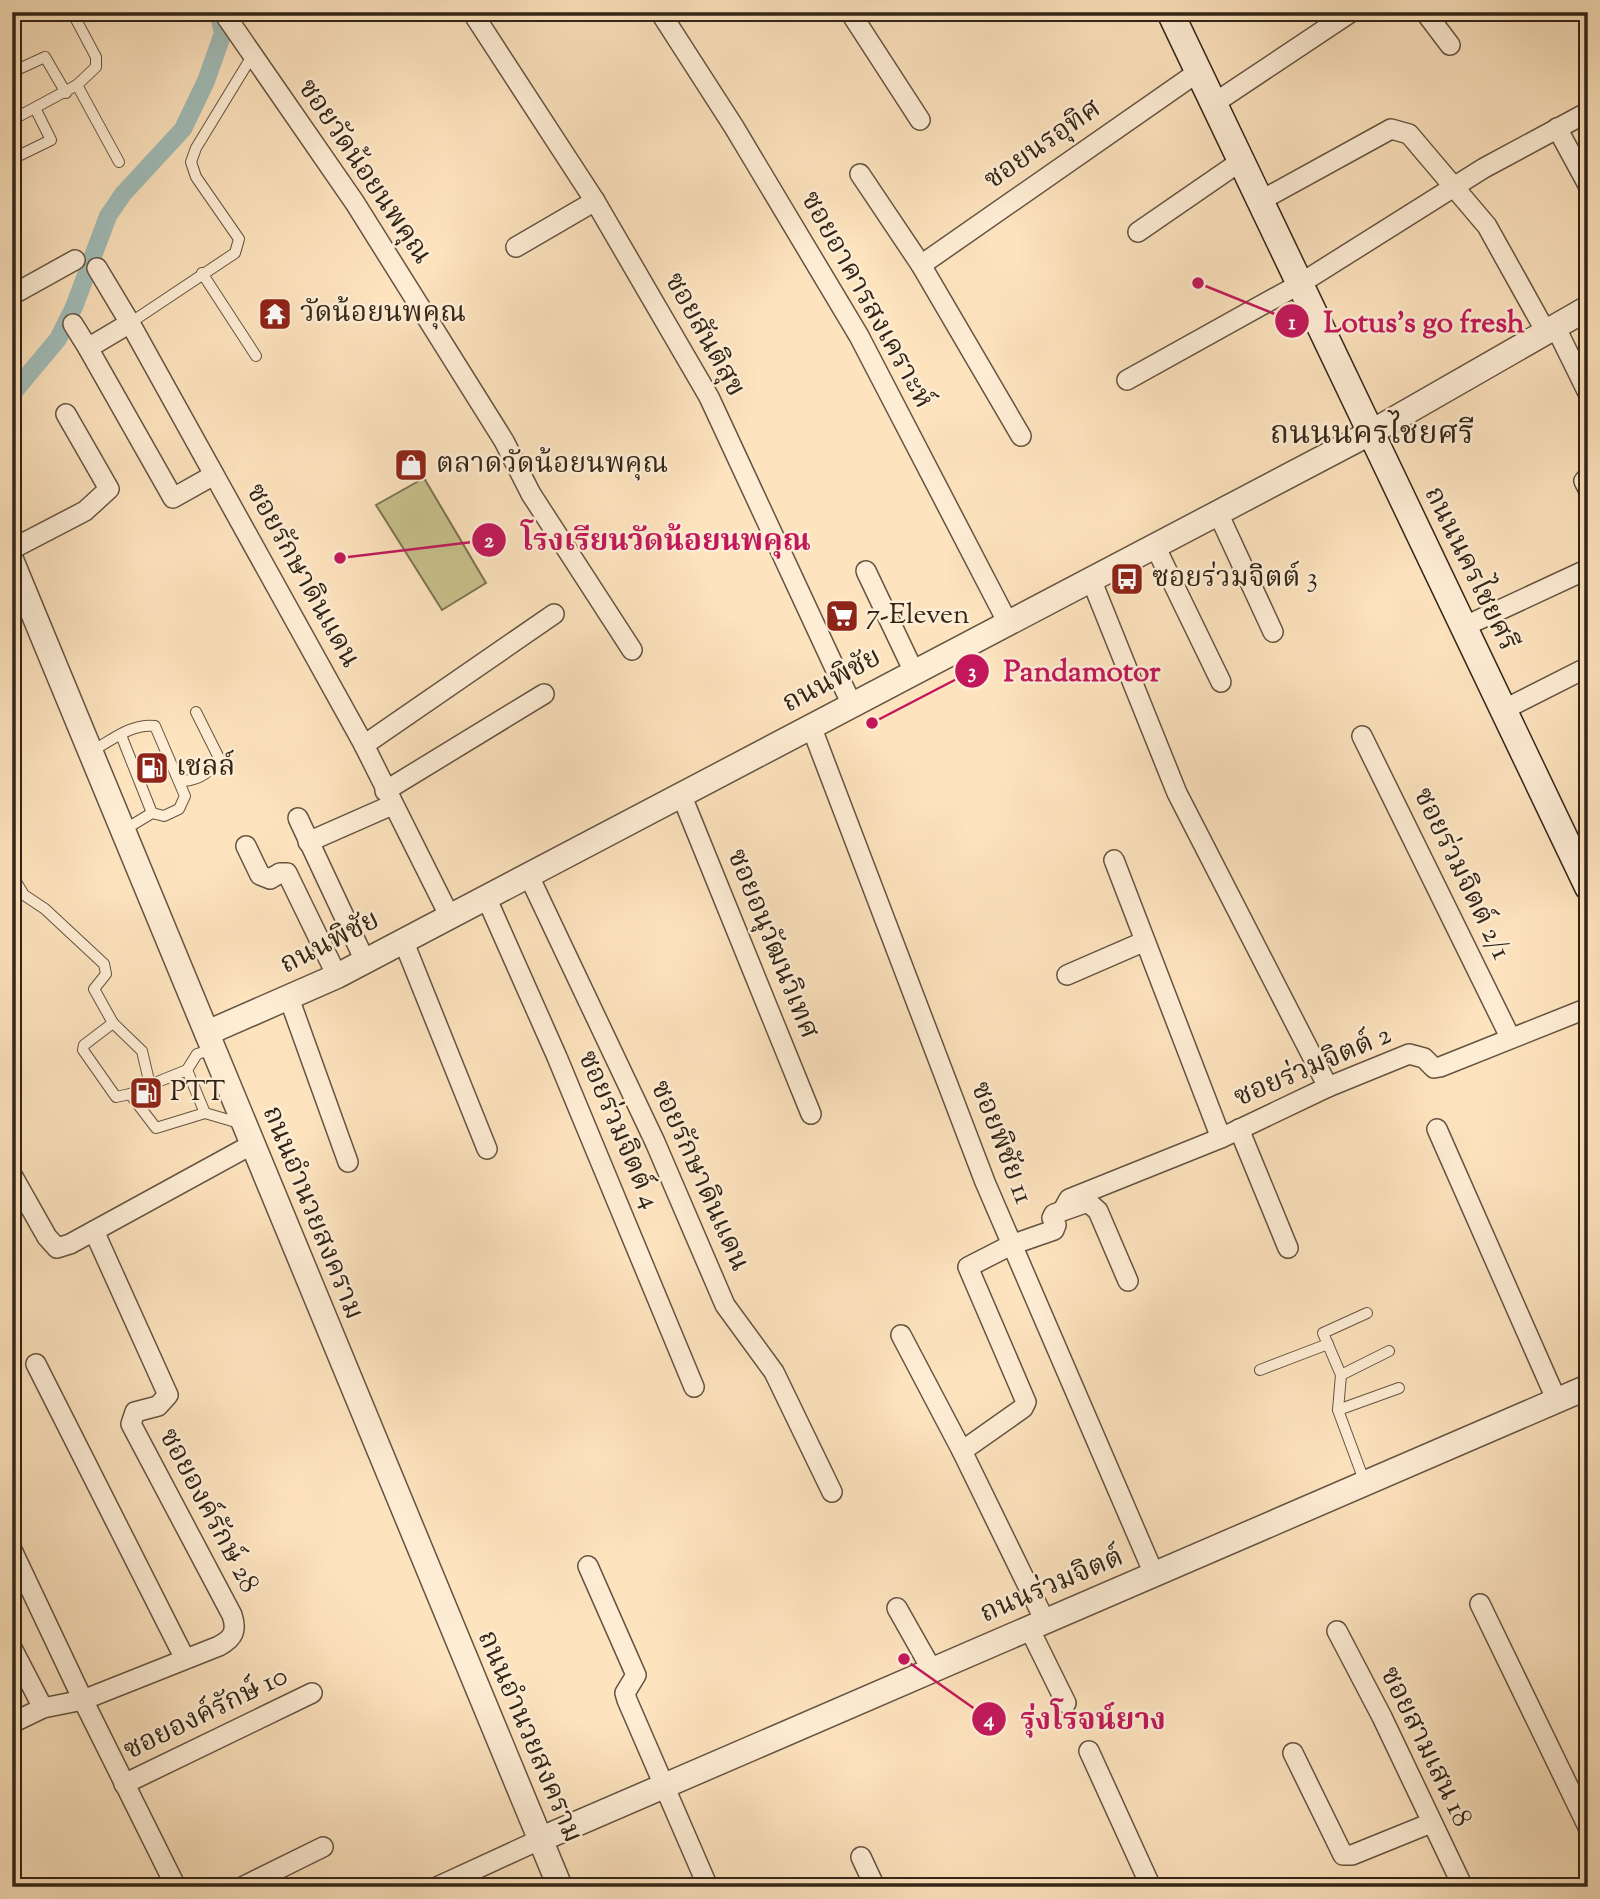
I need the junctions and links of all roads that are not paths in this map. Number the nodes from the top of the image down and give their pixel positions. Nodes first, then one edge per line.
1 (72, 12) edge
2 (223, 12) edge
3 (472, 12) edge
4 (660, 12) edge
5 (850, 12) edge
6 (1170, 12) edge
7 (1351, 12) edge
8 (1425, 12) edge
9 (1450, 45) dead end
10 (252, 56) junction
11 (12, 72) edge
12 (1198, 72) junction
13 (78, 86) junction
14 (66, 93) junction
15 (1213, 104) junction
16 (35, 107) junction
17 (1588, 112) edge
18 (12, 120) edge
19 (920, 120) dead end
20 (1557, 128) junction
21 (12, 159) edge
22 (119, 162) dead end
23 (1241, 162) junction
24 (860, 174) dead end
25 (1588, 185) edge
26 (1455, 186) junction
27 (595, 201) junction
28 (1260, 201) junction
29 (1138, 232) dead end
30 (516, 247) dead end
31 (75, 260) dead end
32 (921, 265) junction
33 (97, 268) dead end
34 (202, 273) junction
35 (1298, 285) junction
36 (12, 295) edge
37 (1588, 308) edge
38 (130, 323) junction
39 (73, 324) dead end
40 (1550, 329) junction
41 (88, 348) junction
42 (256, 356) dead end
43 (1126, 380) dead end
44 (1588, 393) edge
45 (66, 414) dead end
46 (1370, 433) junction
47 (1021, 436) dead end
48 (214, 475) junction
49 (1588, 476) edge
50 (1588, 489) edge
51 (1218, 513) junction
52 (1155, 545) junction
53 (12, 549) edge
54 (12, 562) edge
55 (1588, 569) edge
56 (866, 571) dead end
57 (1091, 579) junction
58 (554, 614) dead end
59 (1008, 623) junction
60 (1464, 627) junction
61 (1273, 632) dead end
62 (632, 650) dead end
63 (1588, 667) edge
64 (914, 672) junction
65 (1221, 682) dead end
66 (544, 694) dead end
67 (852, 705) junction
68 (1503, 710) junction
69 (196, 712) dead end
70 (811, 726) junction
71 (121, 735) junction
72 (1362, 736) dead end
73 (364, 745) junction
74 (92, 751) junction
75 (178, 777) junction
76 (681, 794) junction
77 (389, 798) junction
78 (152, 813) junction
79 (298, 818) dead end
80 (124, 830) junction
81 (308, 842) junction
82 (246, 846) dead end
83 (1114, 860) dead end
84 (528, 874) junction
85 (13, 878) edge
86 (1588, 887) edge
87 (486, 897) junction
88 (449, 915) junction
89 (403, 940) junction
90 (1143, 942) junction
91 (365, 961) junction
92 (1067, 975) dead end
93 (337, 976) junction
94 (289, 998) junction
95 (1588, 1008) edge
96 (113, 1023) junction
97 (1510, 1037) junction
98 (211, 1041) junction
99 (187, 1070) junction
100 (150, 1085) junction
101 (1328, 1087) junction
102 (130, 1094) junction
103 (205, 1113) junction
104 (811, 1114) dead end
105 (1437, 1129) dead end
106 (1230, 1134) junction
107 (247, 1135) junction
108 (488, 1149) dead end
109 (348, 1162) dead end
110 (12, 1175) edge
111 (1063, 1210) junction
112 (94, 1231) junction
113 (1011, 1245) junction
114 (1288, 1248) dead end
115 (1128, 1281) dead end
116 (1367, 1313) dead end
117 (901, 1335) dead end
118 (1328, 1344) junction
119 (1389, 1352) dead end
120 (36, 1364) dead end
121 (1260, 1370) dead end
122 (1341, 1375) junction
123 (694, 1387) dead end
124 (1588, 1387) edge
125 (1399, 1388) dead end
126 (1557, 1401) junction
127 (1338, 1410) junction
128 (962, 1451) junction
129 (1365, 1483) junction
130 (832, 1492) dead end
131 (12, 1550) edge
132 (588, 1566) dead end
133 (1154, 1574) junction
134 (1480, 1604) dead end
135 (897, 1608) dead end
136 (1037, 1625) junction
137 (1337, 1631) dead end
138 (12, 1648) edge
139 (185, 1659) junction
140 (932, 1670) junction
141 (312, 1693) dead end
142 (83, 1700) junction
143 (1066, 1703) dead end
144 (43, 1708) junction
145 (12, 1723) edge
146 (1088, 1751) dead end
147 (1293, 1753) dead end
148 (124, 1784) junction
149 (665, 1785) junction
150 (1431, 1823) junction
151 (1588, 1827) edge
152 (539, 1840) junction
153 (323, 1847) dead end
154 (861, 1857) dead end
155 (177, 1887) edge
156 (242, 1887) edge
157 (437, 1887) edge
158 (559, 1887) edge
159 (708, 1887) edge
160 (875, 1887) edge
161 (1151, 1887) edge
162 (1463, 1887) edge

1 - 13 lane
2 - 10 street, ซอยวัดน้อยนพคุณ
3 - 27 street, ซอยสันติสุข
4 - 59 street, ซอยอาคารสงเคราะห์
5 - 19 street
6 - 12 main road, ถนนนครไชยศรี
7 - 15 street
8 - 9 street
10 - 34 lane
10 - 62 street, ซอยวัดน้อยนพคุณ
11 - 14 lane
12 - 15 main road, ถนนนครไชยศรี
12 - 32 street, ซอยนรอุทิศ
13 - 14 lane
13 - 22 lane
14 - 16 lane
15 - 23 main road, ถนนนครไชยศรี
16 - 18 lane
16 - 21 lane
17 - 20 street
20 - 25 street
20 - 26 street
23 - 28 main road, ถนนนครไชยศรี
23 - 29 street
24 - 32 street
26 - 28 street
26 - 35 street
26 - 40 street
27 - 30 street
27 - 67 street, ซอยสันติสุข
28 - 35 main road, ถนนนครไชยศรี
31 - 36 street
32 - 47 street
33 - 38 street, ซอยรักษาดินแดน
34 - 38 lane
34 - 42 lane
35 - 43 street
35 - 46 main road, ถนนนครไชยศรี
37 - 40 street, ถนนพิชัย
38 - 41 street
38 - 48 street, ซอยรักษาดินแดน
39 - 41 street
40 - 44 street
40 - 46 street, ถนนพิชัย
41 - 48 street
45 - 53 street
46 - 51 street, ถนนพิชัย
46 - 60 main road, ถนนนครไชยศรี
48 - 73 street, ซอยรักษาดินแดน
49 - 50 street
51 - 52 street, ถนนพิชัย
51 - 61 street
52 - 57 street, ถนนพิชัย
52 - 65 street
54 - 74 street, ถนนอำนวยสงคราม
55 - 60 street
56 - 64 street
57 - 59 street, ถนนพิชัย
57 - 101 street
58 - 73 street
59 - 64 street, ถนนพิชัย
60 - 68 main road, ถนนนครไชยศรี
63 - 68 street
64 - 67 street, ถนนพิชัย
66 - 77 street
67 - 70 street, ถนนพิชัย
68 - 86 main road, ถนนนครไชยศรี
69 - 75 lane
70 - 76 street, ถนนพิชัย
70 - 113 street, ซอยพิชัย 11
71 - 74 lane
71 - 75 lane
71 - 78 lane
72 - 97 street, ซอยร่วมจิตต์ 2/1
73 - 77 street, ซอยรักษาดินแดน
74 - 80 street, ถนนอำนวยสงคราม
75 - 78 lane
76 - 84 street, ถนนพิชัย
76 - 104 street, ซอยอนุวัฒนวิเทศ
77 - 81 street
77 - 88 street, ซอยรักษาดินแดน
78 - 80 lane
79 - 81 street
80 - 98 street, ถนนอำนวยสงคราม
81 - 91 street
82 - 93 street
83 - 90 street
84 - 87 street, ถนนพิชัย
84 - 130 street, ซอยรักษาดินแดน
85 - 96 lane
87 - 88 street, ถนนพิชัย
87 - 123 street, ซอยร่วมจิตต์ 4
88 - 89 street, ถนนพิชัย
89 - 91 street, ถนนพิชัย
89 - 108 street
90 - 92 street
90 - 106 street
91 - 93 street, ถนนพิชัย
93 - 94 street, ถนนพิชัย
94 - 98 street, ถนนพิชัย
94 - 109 street
95 - 97 street, ซอยร่วมจิตต์ 2
96 - 100 lane
96 - 102 lane
97 - 101 street, ซอยร่วมจิตต์ 2
98 - 99 lane
98 - 107 street, ถนนอำนวยสงคราม
99 - 100 lane
99 - 103 lane
100 - 102 lane
101 - 106 street, ซอยร่วมจิตต์ 2
102 - 103 lane
103 - 107 lane
105 - 126 street
106 - 111 street, ซอยร่วมจิตต์ 2
106 - 114 street
107 - 112 street
107 - 152 street, ถนนอำนวยสงคราม
110 - 112 street
111 - 113 street, ซอยร่วมจิตต์ 2
111 - 115 street
112 - 139 street, ซอยองค์รักษ์ 28
113 - 128 street
113 - 133 street, ซอยพิชัย 11
116 - 118 lane
117 - 128 street
118 - 121 lane
118 - 122 lane
119 - 122 lane
120 - 139 street
122 - 127 lane
124 - 126 street, ถนนร่วมจิตต์
125 - 127 lane
126 - 129 street, ถนนร่วมจิตต์
127 - 129 lane
128 - 136 street
129 - 133 street, ถนนร่วมจิตต์
131 - 142 street
132 - 149 street
133 - 136 street, ถนนร่วมจิตต์
134 - 151 street
135 - 140 street
136 - 140 street, ถนนร่วมจิตต์
136 - 143 street
137 - 150 street, ซอยสามเสน 18
138 - 144 street
139 - 142 street, ซอยองค์รักษ์ 28
140 - 149 street, ถนนร่วมจิตต์
141 - 148 street, ซอยองค์รักษ์ 10
142 - 144 street, ซอยองค์รักษ์ 28
142 - 148 street
144 - 145 street, ซอยองค์รักษ์ 28
146 - 161 street
147 - 150 street
148 - 155 street
149 - 152 street, ถนนร่วมจิตต์
149 - 159 street
150 - 162 street, ซอยสามเสน 18
152 - 157 street
152 - 158 street, ถนนอำนวยสงคราม
153 - 156 street
154 - 160 street

